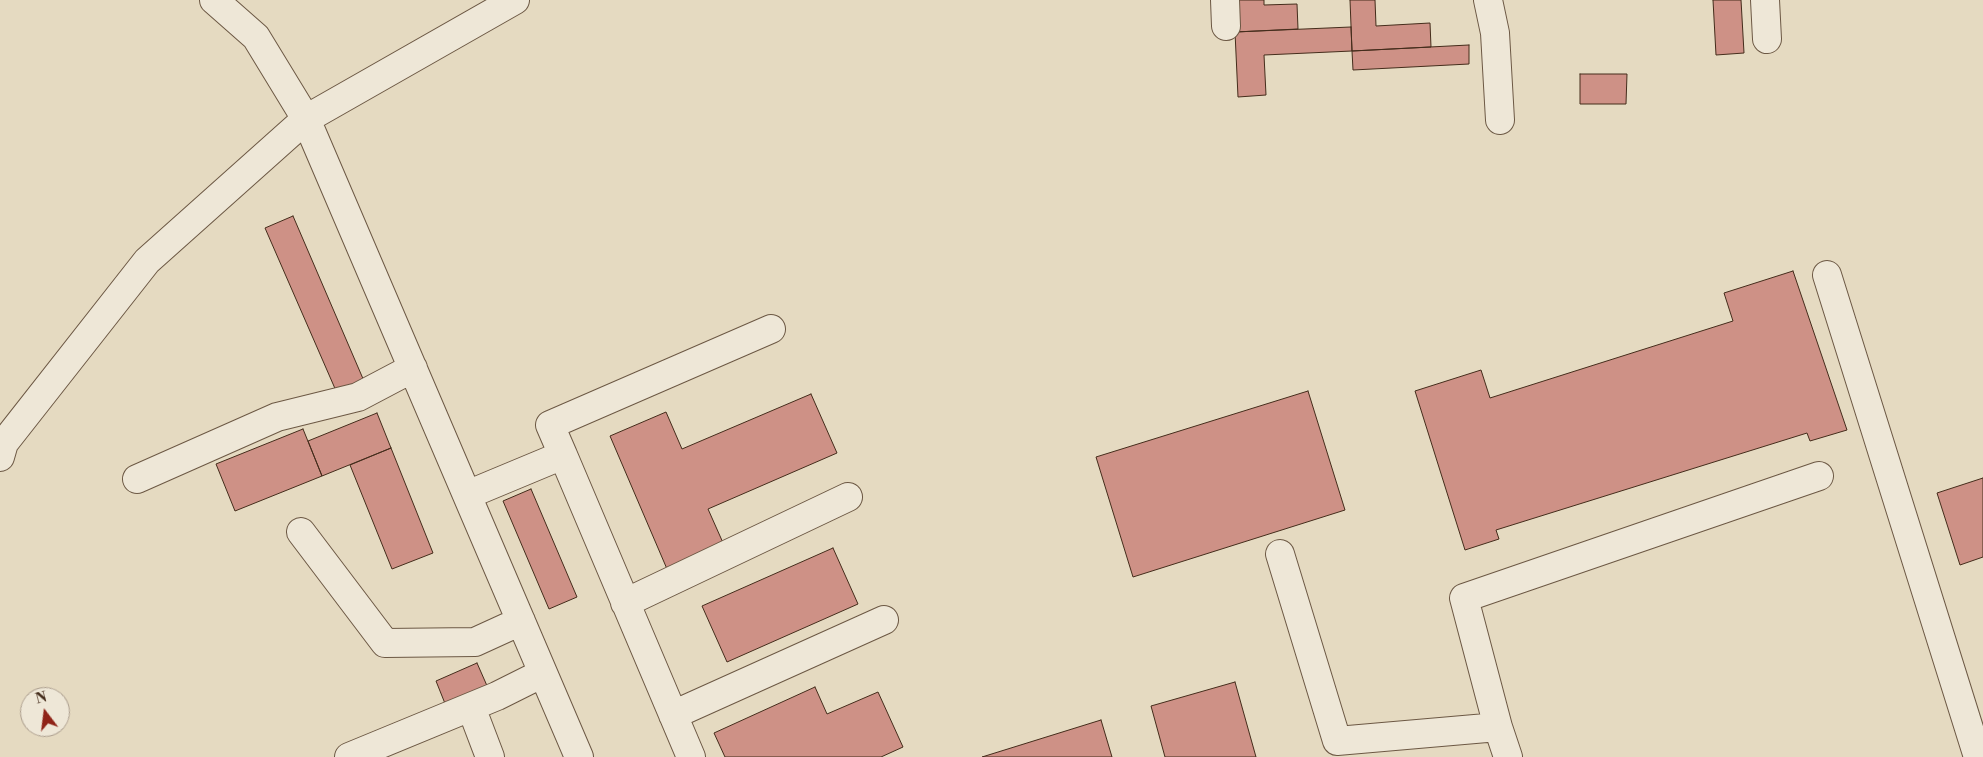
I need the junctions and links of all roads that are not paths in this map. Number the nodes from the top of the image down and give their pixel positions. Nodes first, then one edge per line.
1 (214, 0) edge
2 (515, 0) edge
3 (1488, 0) edge
4 (1765, 0) edge
5 (1767, 39) dead end
6 (306, 119) junction
7 (1500, 120) dead end
8 (1827, 275) dead end
9 (771, 329) dead end
10 (413, 368) junction
11 (563, 455) junction
12 (0, 457) edge
13 (1819, 476) dead end
14 (137, 479) dead end
15 (467, 495) junction
16 (848, 497) dead end
17 (301, 532) dead end
18 (1280, 554) dead end
19 (625, 602) junction
20 (884, 620) dead end
21 (521, 621) junction
22 (543, 673) junction
23 (471, 707) junction
24 (673, 714) junction
25 (1498, 727) junction
26 (349, 757) edge
27 (490, 757) edge
28 (579, 757) edge
29 (690, 757) edge
30 (1508, 757) edge
31 (1978, 757) edge

1 - 6 street
2 - 6 street
3 - 7 street
4 - 5 street
6 - 10 street
6 - 12 street
8 - 31 street
9 - 11 street
10 - 14 street
10 - 15 street
11 - 15 street
11 - 19 street
13 - 25 street
15 - 21 street
16 - 19 street
17 - 21 street
18 - 25 street
19 - 24 street
20 - 24 street
21 - 22 street
22 - 23 street
22 - 28 street
23 - 26 street
23 - 27 street
24 - 29 street
25 - 30 street

